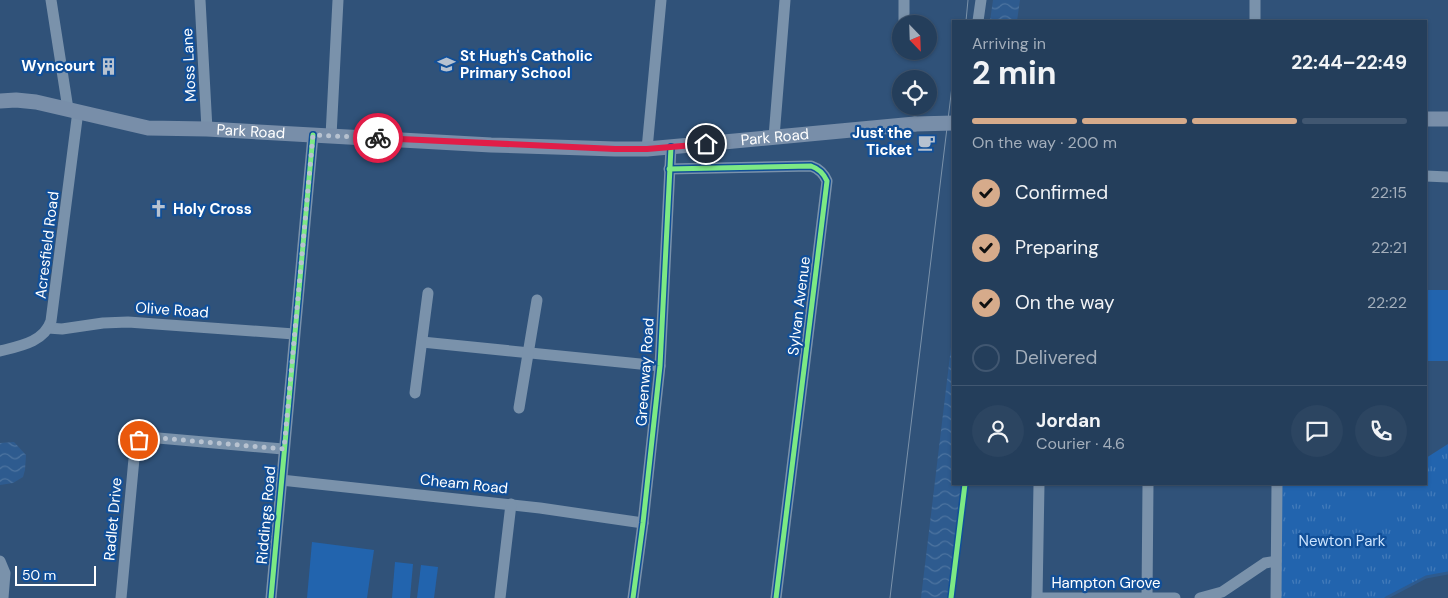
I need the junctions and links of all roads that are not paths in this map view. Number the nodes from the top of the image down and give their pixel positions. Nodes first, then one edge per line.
1 (51, 0) edge
2 (200, 0) edge
3 (338, 0) edge
4 (661, 0) edge
5 (785, 0) edge
6 (904, 0) edge
7 (981, 0) edge
8 (1255, 0) edge
9 (904, 15) edge
10 (978, 20) edge
11 (1255, 20) edge
12 (0, 101) edge
13 (73, 110) junction
14 (1427, 119) edge
15 (1448, 119) edge
16 (952, 123) edge
17 (207, 129) junction
18 (313, 135) junction
19 (331, 136) junction
20 (774, 137) junction
21 (671, 146) junction
22 (647, 149) junction
23 (669, 169) junction
24 (1427, 176) edge
25 (1448, 177) edge
26 (428, 293) dead end
27 (537, 300) dead end
28 (48, 328) junction
29 (294, 334) junction
30 (422, 342) junction
31 (0, 351) edge
32 (528, 353) junction
33 (660, 366) junction
34 (414, 393) dead end
35 (518, 407) dead end
36 (284, 449) junction
37 (281, 480) junction
38 (1039, 485) edge
39 (1148, 485) edge
40 (1277, 485) edge
41 (511, 504) junction
42 (643, 523) junction
43 (0, 561) edge
44 (1276, 561) junction
45 (3, 598) edge
46 (121, 598) edge
47 (271, 598) edge
48 (500, 598) edge
49 (633, 598) edge
50 (776, 598) edge
51 (1038, 598) edge
52 (1146, 598) edge
53 (1175, 598) edge
54 (1200, 598) edge
55 (1276, 598) edge

1 - 13 street, Acresfield Road
2 - 17 street, Moss Lane
3 - 19 street
4 - 22 street
5 - 20 street
6 - 9 street
7 - 10 street
8 - 11 street
12 - 13 main road, Park Road
13 - 17 main road, Park Road
13 - 28 street, Acresfield Road
14 - 15 main road
16 - 20 main road, Park Road, bridge
17 - 18 main road, Park Road
18 - 19 main road, Park Road
18 - 29 street, Riddings Road
19 - 22 main road, Park Road
20 - 21 main road, Park Road
21 - 22 main road, Park Road
21 - 23 street, Greenway Road
23 - 33 street, Greenway Road
23 - 50 street, Sylvan Avenue
24 - 25 street
26 - 30 street
27 - 32 street
28 - 29 street, Olive Road
28 - 31 street
29 - 36 street, Riddings Road
30 - 32 street
30 - 34 street
32 - 33 street
32 - 35 street
33 - 42 street, Greenway Road
36 - 37 street, Riddings Road
36 - 46 street, Radlet Drive
37 - 41 street, Cheam Road
37 - 47 street, Riddings Road
38 - 51 street
39 - 52 street
40 - 44 street
41 - 42 street, Cheam Road
41 - 48 street
42 - 49 street, Greenway Road
43 - 45 street
44 - 54 street
44 - 55 street
51 - 52 street, Hampton Grove
52 - 53 street, Hampton Grove

